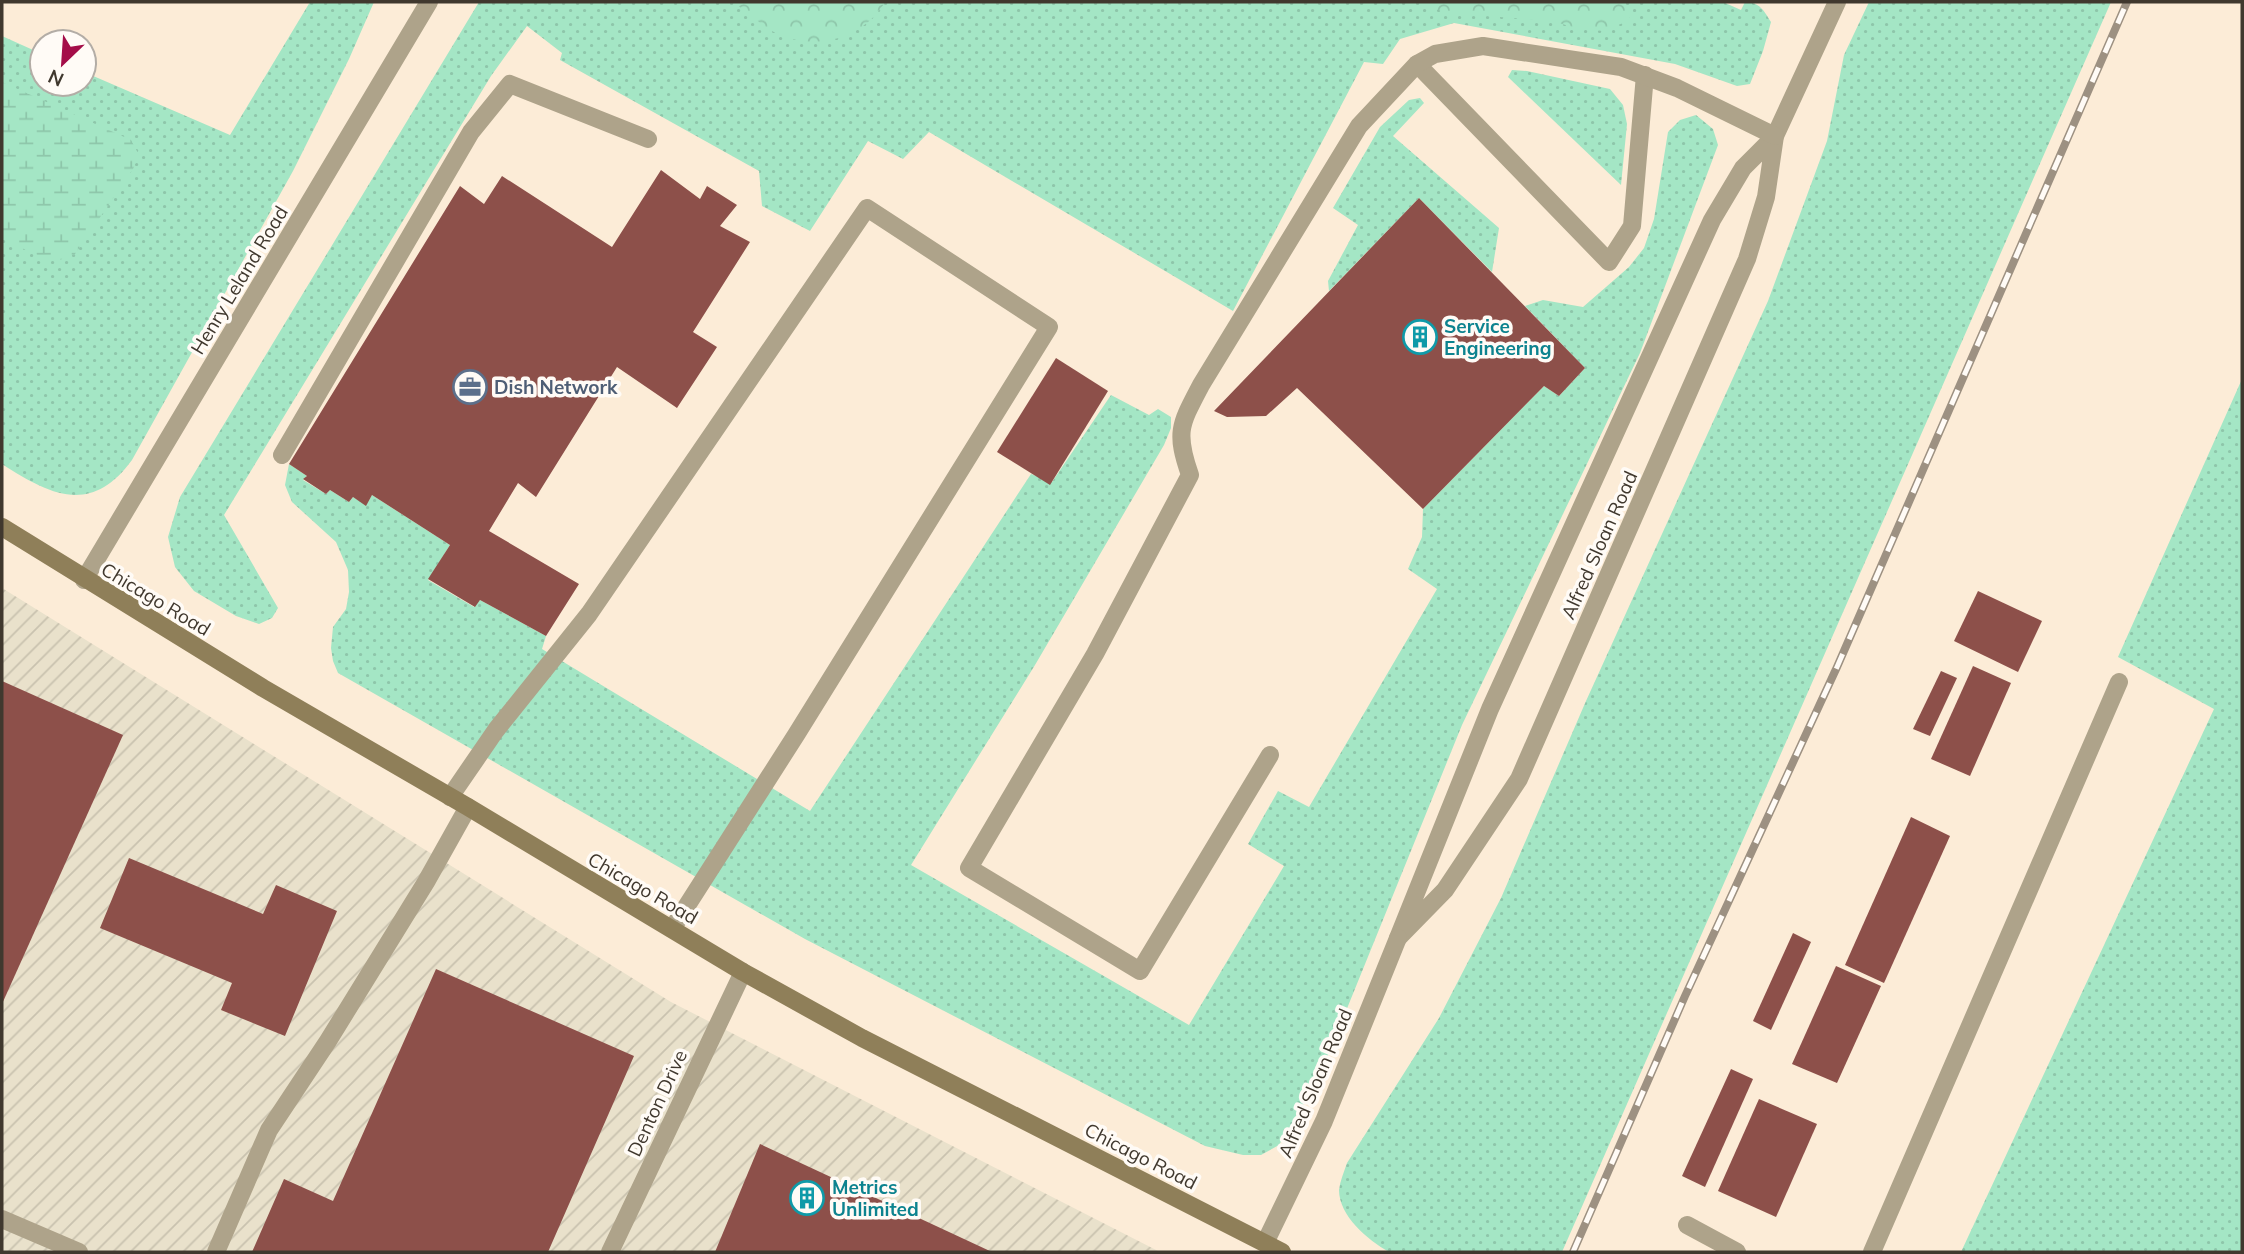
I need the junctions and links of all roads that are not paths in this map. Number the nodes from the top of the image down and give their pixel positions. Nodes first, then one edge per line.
1 (429, 2) edge
2 (1837, 2) edge
3 (1417, 64) junction
4 (1645, 75) junction
5 (1775, 136) junction
6 (648, 139) dead end
7 (282, 455) dead end
8 (2, 527) edge
9 (84, 580) junction
10 (2119, 682) dead end
11 (1270, 755) dead end
12 (450, 797) junction
13 (468, 807) junction
14 (672, 929) junction
15 (1398, 939) junction
16 (743, 972) junction
17 (2, 1219) edge
18 (1687, 1225) dead end
19 (1265, 1243) junction
20 (79, 1252) edge
21 (216, 1252) edge
22 (610, 1252) edge
23 (1282, 1252) edge
24 (1737, 1252) edge
25 (1872, 1252) edge

1 - 9 street, Henry Leland Road
2 - 5 street, Alfred Sloan Road
3 - 4 street
3 - 4 street
3 - 11 street
4 - 5 street
5 - 15 street, Alfred Sloan Road
5 - 15 street, Alfred Sloan Road
6 - 7 street
8 - 9 main road, Chicago Road
9 - 12 main road, Chicago Road
10 - 25 street
12 - 13 main road, Chicago Road
12 - 14 street
13 - 14 main road, Chicago Road
13 - 21 street
14 - 16 main road, Chicago Road
15 - 19 street, Alfred Sloan Road
16 - 19 main road, Chicago Road
16 - 22 street, Denton Drive
17 - 20 street
18 - 24 street
19 - 23 main road, Chicago Road

